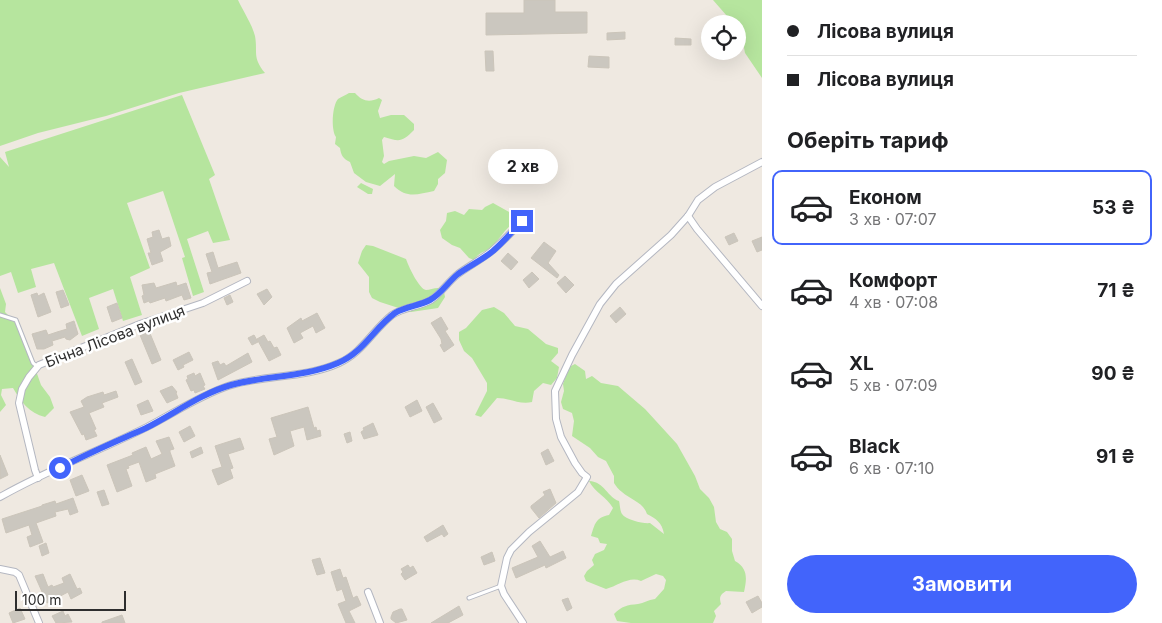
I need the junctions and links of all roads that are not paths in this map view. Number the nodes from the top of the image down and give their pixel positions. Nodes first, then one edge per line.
1 (762, 162) edge
2 (688, 216) junction
3 (522, 221) dead end
4 (247, 281) dead end
5 (762, 306) edge
6 (0, 315) edge
7 (38, 367) junction
8 (38, 478) junction
9 (0, 497) edge
10 (0, 569) edge
11 (501, 586) junction
12 (368, 592) dead end
13 (469, 598) dead end
14 (39, 623) edge
15 (380, 623) edge
16 (523, 623) edge

1 - 2 street
2 - 5 street
2 - 11 street
3 - 8 street
4 - 7 street, Бічна Лісова вулиця
6 - 7 lane
7 - 8 street, Бічна Лісова вулиця
8 - 9 street
10 - 14 street
11 - 13 lane
11 - 16 street
12 - 15 street

